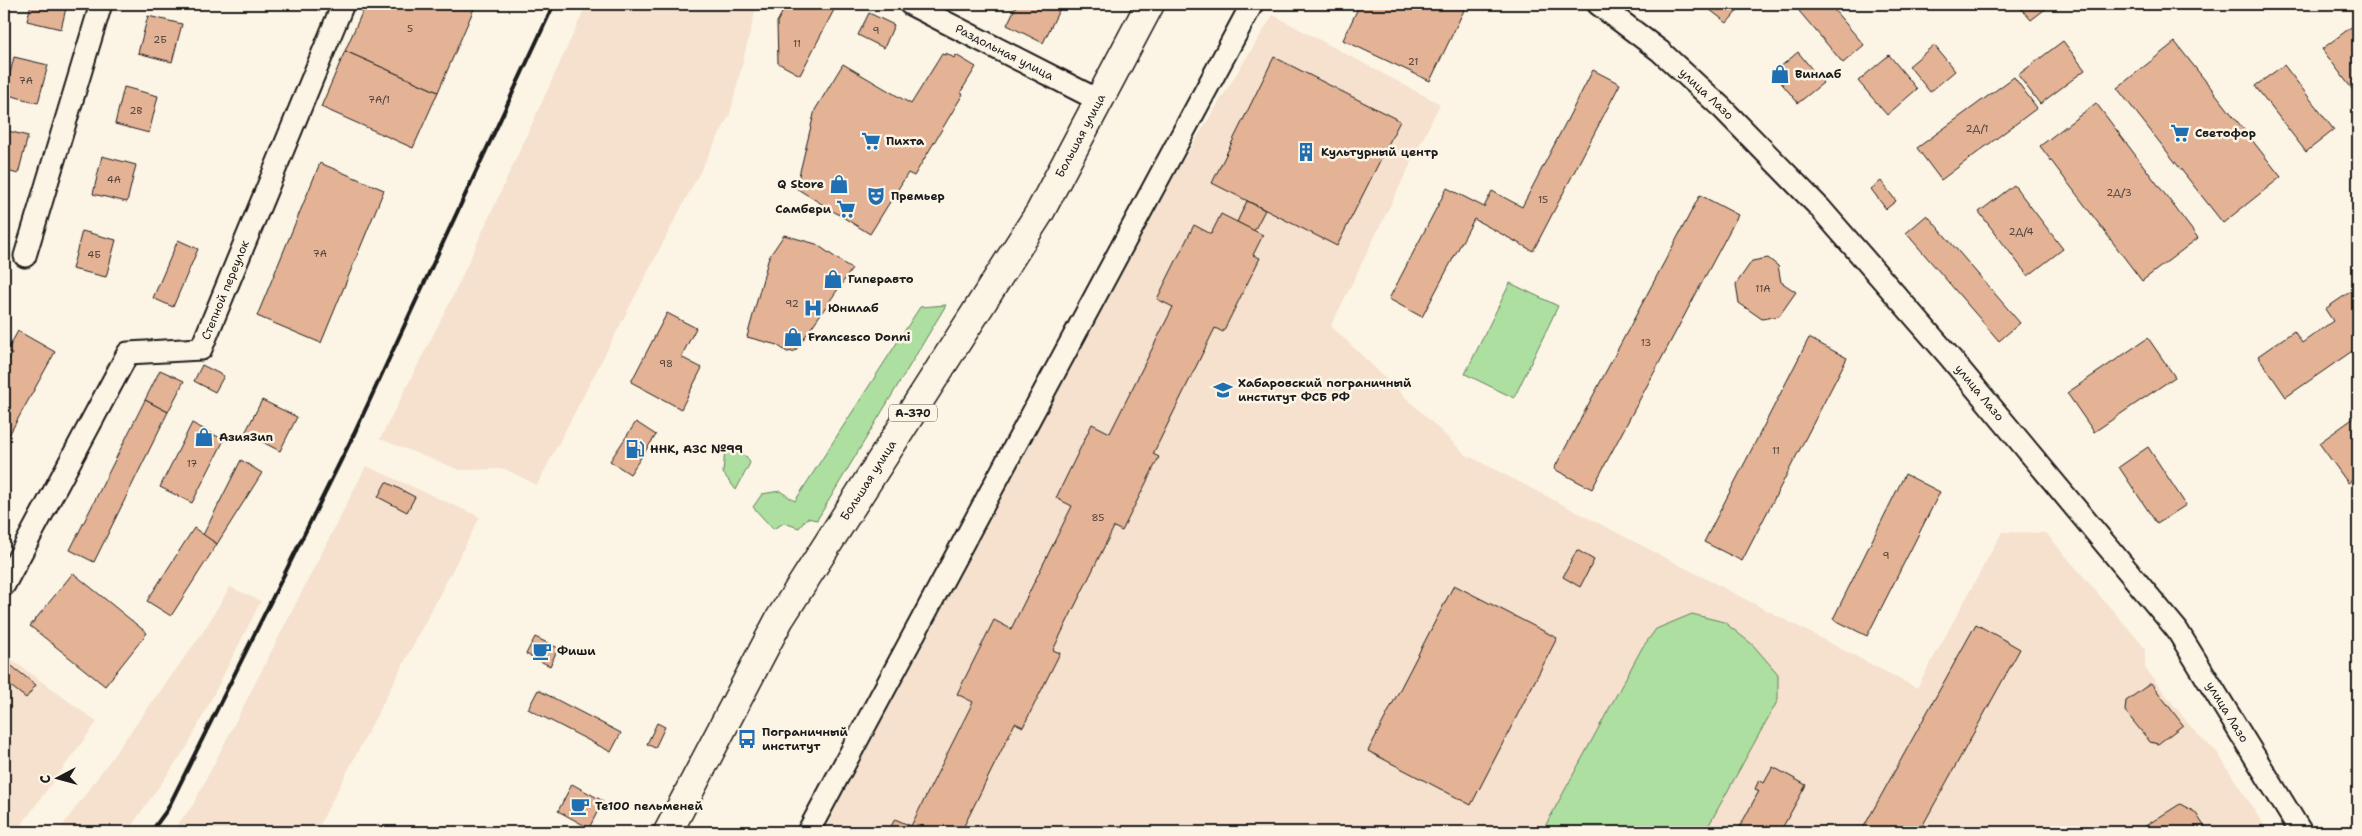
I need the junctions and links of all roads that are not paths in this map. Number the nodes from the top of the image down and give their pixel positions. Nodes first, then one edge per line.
1 (101, 4) edge
2 (343, 4) edge
3 (910, 4) edge
4 (1150, 4) edge
5 (1252, 4) edge
6 (1598, 4) edge
7 (1100, 100) junction
8 (25, 256) dead end
9 (4, 585) edge
10 (668, 832) edge
11 (808, 832) edge
12 (2301, 832) edge

1 - 8 street
2 - 9 street, Степной переулок
3 - 7 street, Раздольная улица
4 - 7 highway, Большая улица / А-370
5 - 11 street
6 - 12 street, улица Лазо
7 - 10 highway, Большая улица / А-370

